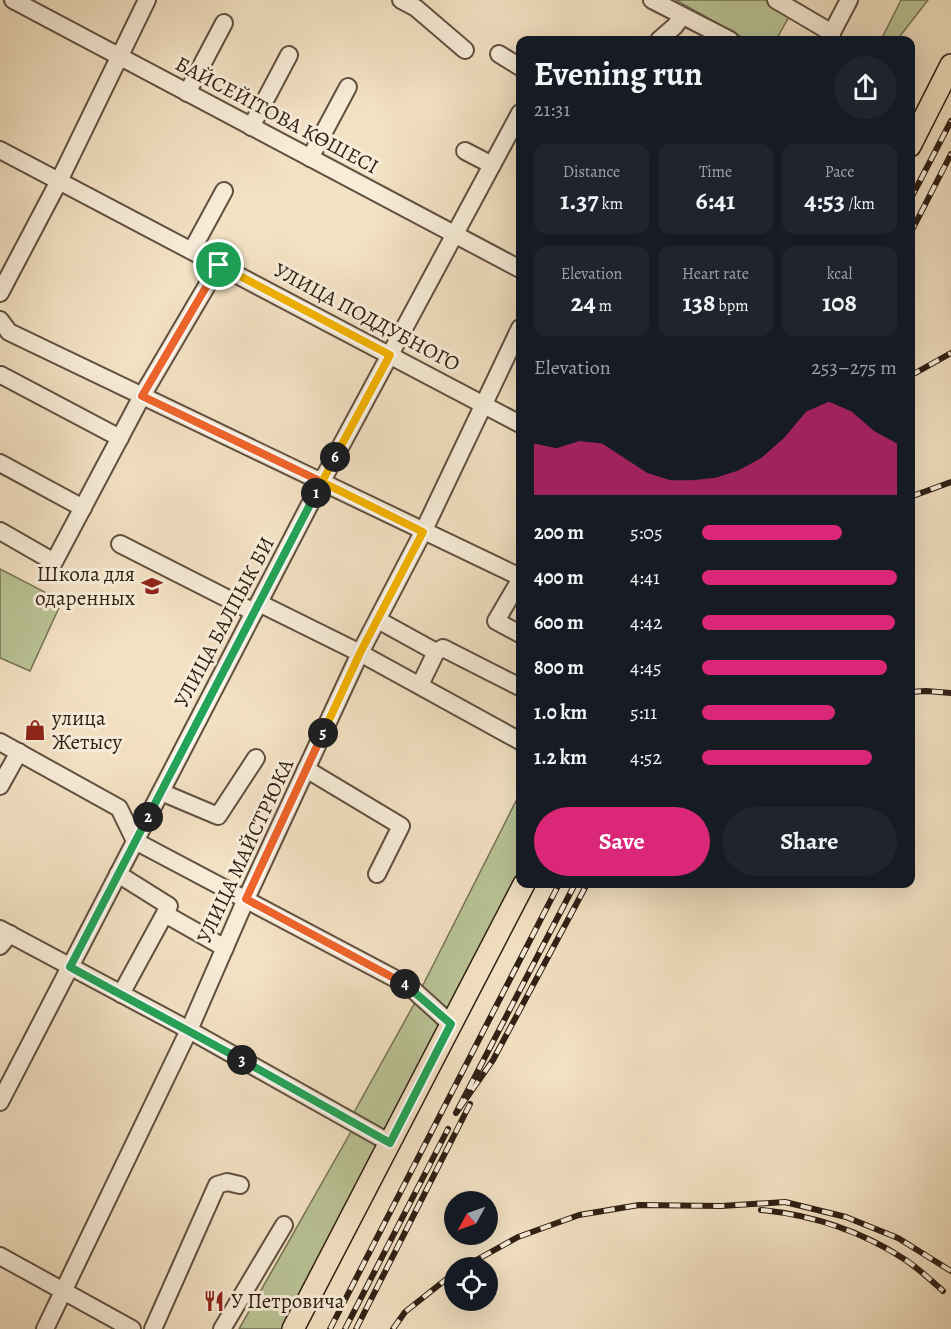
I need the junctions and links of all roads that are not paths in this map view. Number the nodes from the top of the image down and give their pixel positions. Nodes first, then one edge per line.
1 (4, 0) edge
2 (13, 0) edge
3 (147, 0) edge
4 (652, 0) edge
5 (776, 0) edge
6 (849, 0) edge
7 (412, 3) edge
8 (0, 8) edge
9 (682, 16) junction
10 (224, 23) dead end
11 (663, 36) edge
12 (722, 36) edge
13 (829, 36) edge
14 (831, 36) edge
15 (454, 47) dead end
16 (499, 54) dead end
17 (289, 55) dead end
18 (119, 57) junction
19 (516, 65) edge
20 (951, 65) edge
21 (348, 87) dead end
22 (187, 93) junction
23 (516, 120) edge
24 (251, 127) junction
25 (915, 133) edge
26 (0, 150) edge
27 (465, 151) dead end
28 (310, 158) junction
29 (492, 165) junction
30 (59, 180) junction
31 (224, 191) dead end
32 (455, 234) junction
33 (192, 250) junction
34 (219, 265) junction
35 (516, 267) edge
36 (0, 293) edge
37 (0, 320) edge
38 (516, 337) edge
39 (390, 355) junction
40 (2, 375) edge
41 (142, 396) junction
42 (484, 405) junction
43 (516, 422) edge
44 (120, 438) junction
45 (0, 463) edge
46 (322, 482) junction
47 (83, 508) junction
48 (0, 531) edge
49 (423, 532) junction
50 (120, 544) dead end
51 (516, 577) edge
52 (516, 586) edge
53 (257, 607) junction
54 (378, 620) junction
55 (516, 632) edge
56 (436, 652) junction
57 (360, 653) junction
58 (420, 685) junction
59 (516, 685) edge
60 (516, 739) edge
61 (0, 742) edge
62 (19, 752) junction
63 (256, 758) dead end
64 (306, 769) junction
65 (0, 786) edge
66 (161, 792) junction
67 (135, 841) junction
68 (118, 874) junction
69 (377, 874) dead end
70 (522, 888) edge
71 (246, 899) junction
72 (165, 914) junction
73 (3, 936) edge
74 (225, 948) junction
75 (70, 967) junction
76 (121, 994) junction
77 (451, 1024) junction
78 (189, 1030) junction
79 (0, 1102) edge
80 (390, 1143) junction
81 (240, 1185) dead end
82 (284, 1225) dead end
83 (0, 1256) edge
84 (62, 1290) junction
85 (45, 1329) edge
86 (132, 1329) edge
87 (153, 1329) edge
88 (222, 1329) edge
89 (293, 1329) edge

1 - 8 street
2 - 18 street, БАЙСЕЙІТОВА КӨШЕСІ
3 - 18 street
4 - 9 street
5 - 13 street
6 - 14 street
7 - 15 street
9 - 11 street
9 - 12 street
10 - 22 street
16 - 19 street
17 - 24 street
18 - 22 street, БАЙСЕЙІТОВА КӨШЕСІ
18 - 30 street
20 - 25 main road
21 - 28 street
22 - 24 street, БАЙСЕЙІТОВА КӨШЕСІ
23 - 29 street, УЛИЦА БАЛПЫК БИ
24 - 28 street, БАЙСЕЙІТОВА КӨШЕСІ
26 - 30 street, УЛИЦА ПОДДУБНОГО
27 - 29 street
28 - 32 street, БАЙСЕЙІТОВА КӨШЕСІ
29 - 32 street, УЛИЦА БАЛПЫК БИ
30 - 33 street, УЛИЦА ПОДДУБНОГО
30 - 36 street
31 - 33 street
32 - 35 street, БАЙСЕЙІТОВА КӨШЕСІ
32 - 39 street, УЛИЦА БАЛПЫК БИ
33 - 34 street, УЛИЦА ПОДДУБНОГО
34 - 39 street, УЛИЦА ПОДДУБНОГО
34 - 41 street
37 - 41 street
38 - 42 street, УЛИЦА МАЙСТРЮКА
39 - 42 street, УЛИЦА ПОДДУБНОГО
39 - 46 street, УЛИЦА БАЛПЫК БИ
40 - 44 street
41 - 44 street
41 - 46 street
42 - 43 street, УЛИЦА ПОДДУБНОГО
42 - 49 street, УЛИЦА МАЙСТРЮКА
44 - 47 street
45 - 47 street
46 - 49 street
46 - 53 street, УЛИЦА БАЛПЫК БИ
47 - 48 street
49 - 51 street
49 - 54 street, УЛИЦА МАЙСТРЮКА
50 - 53 street
52 - 55 street
53 - 57 street
53 - 66 street, УЛИЦА БАЛПЫК БИ
54 - 56 street
54 - 57 street, УЛИЦА МАЙСТРЮКА
56 - 58 street
56 - 59 street
57 - 58 street
57 - 64 street, УЛИЦА МАЙСТРЮКА
58 - 60 street
61 - 62 street
62 - 65 street
62 - 67 street
63 - 66 street
64 - 69 street
64 - 71 street, УЛИЦА МАЙСТРЮКА
66 - 67 street, УЛИЦА БАЛПЫК БИ
67 - 68 street, УЛИЦА БАЛПЫК БИ
67 - 71 street
68 - 72 street
68 - 75 street, УЛИЦА БАЛПЫК БИ
70 - 77 main road
71 - 74 street, УЛИЦА МАЙСТРЮКА
71 - 77 street
72 - 74 street
72 - 76 street
73 - 75 street
74 - 78 street, УЛИЦА МАЙСТРЮКА
75 - 76 street
75 - 79 street, УЛИЦА БАЛПЫК БИ
76 - 78 street
77 - 80 main road
78 - 80 street
78 - 84 street, УЛИЦА МАЙСТРЮКА
80 - 89 main road
81 - 87 street
82 - 88 street
83 - 84 street
84 - 85 street, УЛИЦА МАЙСТРЮКА
84 - 86 street

